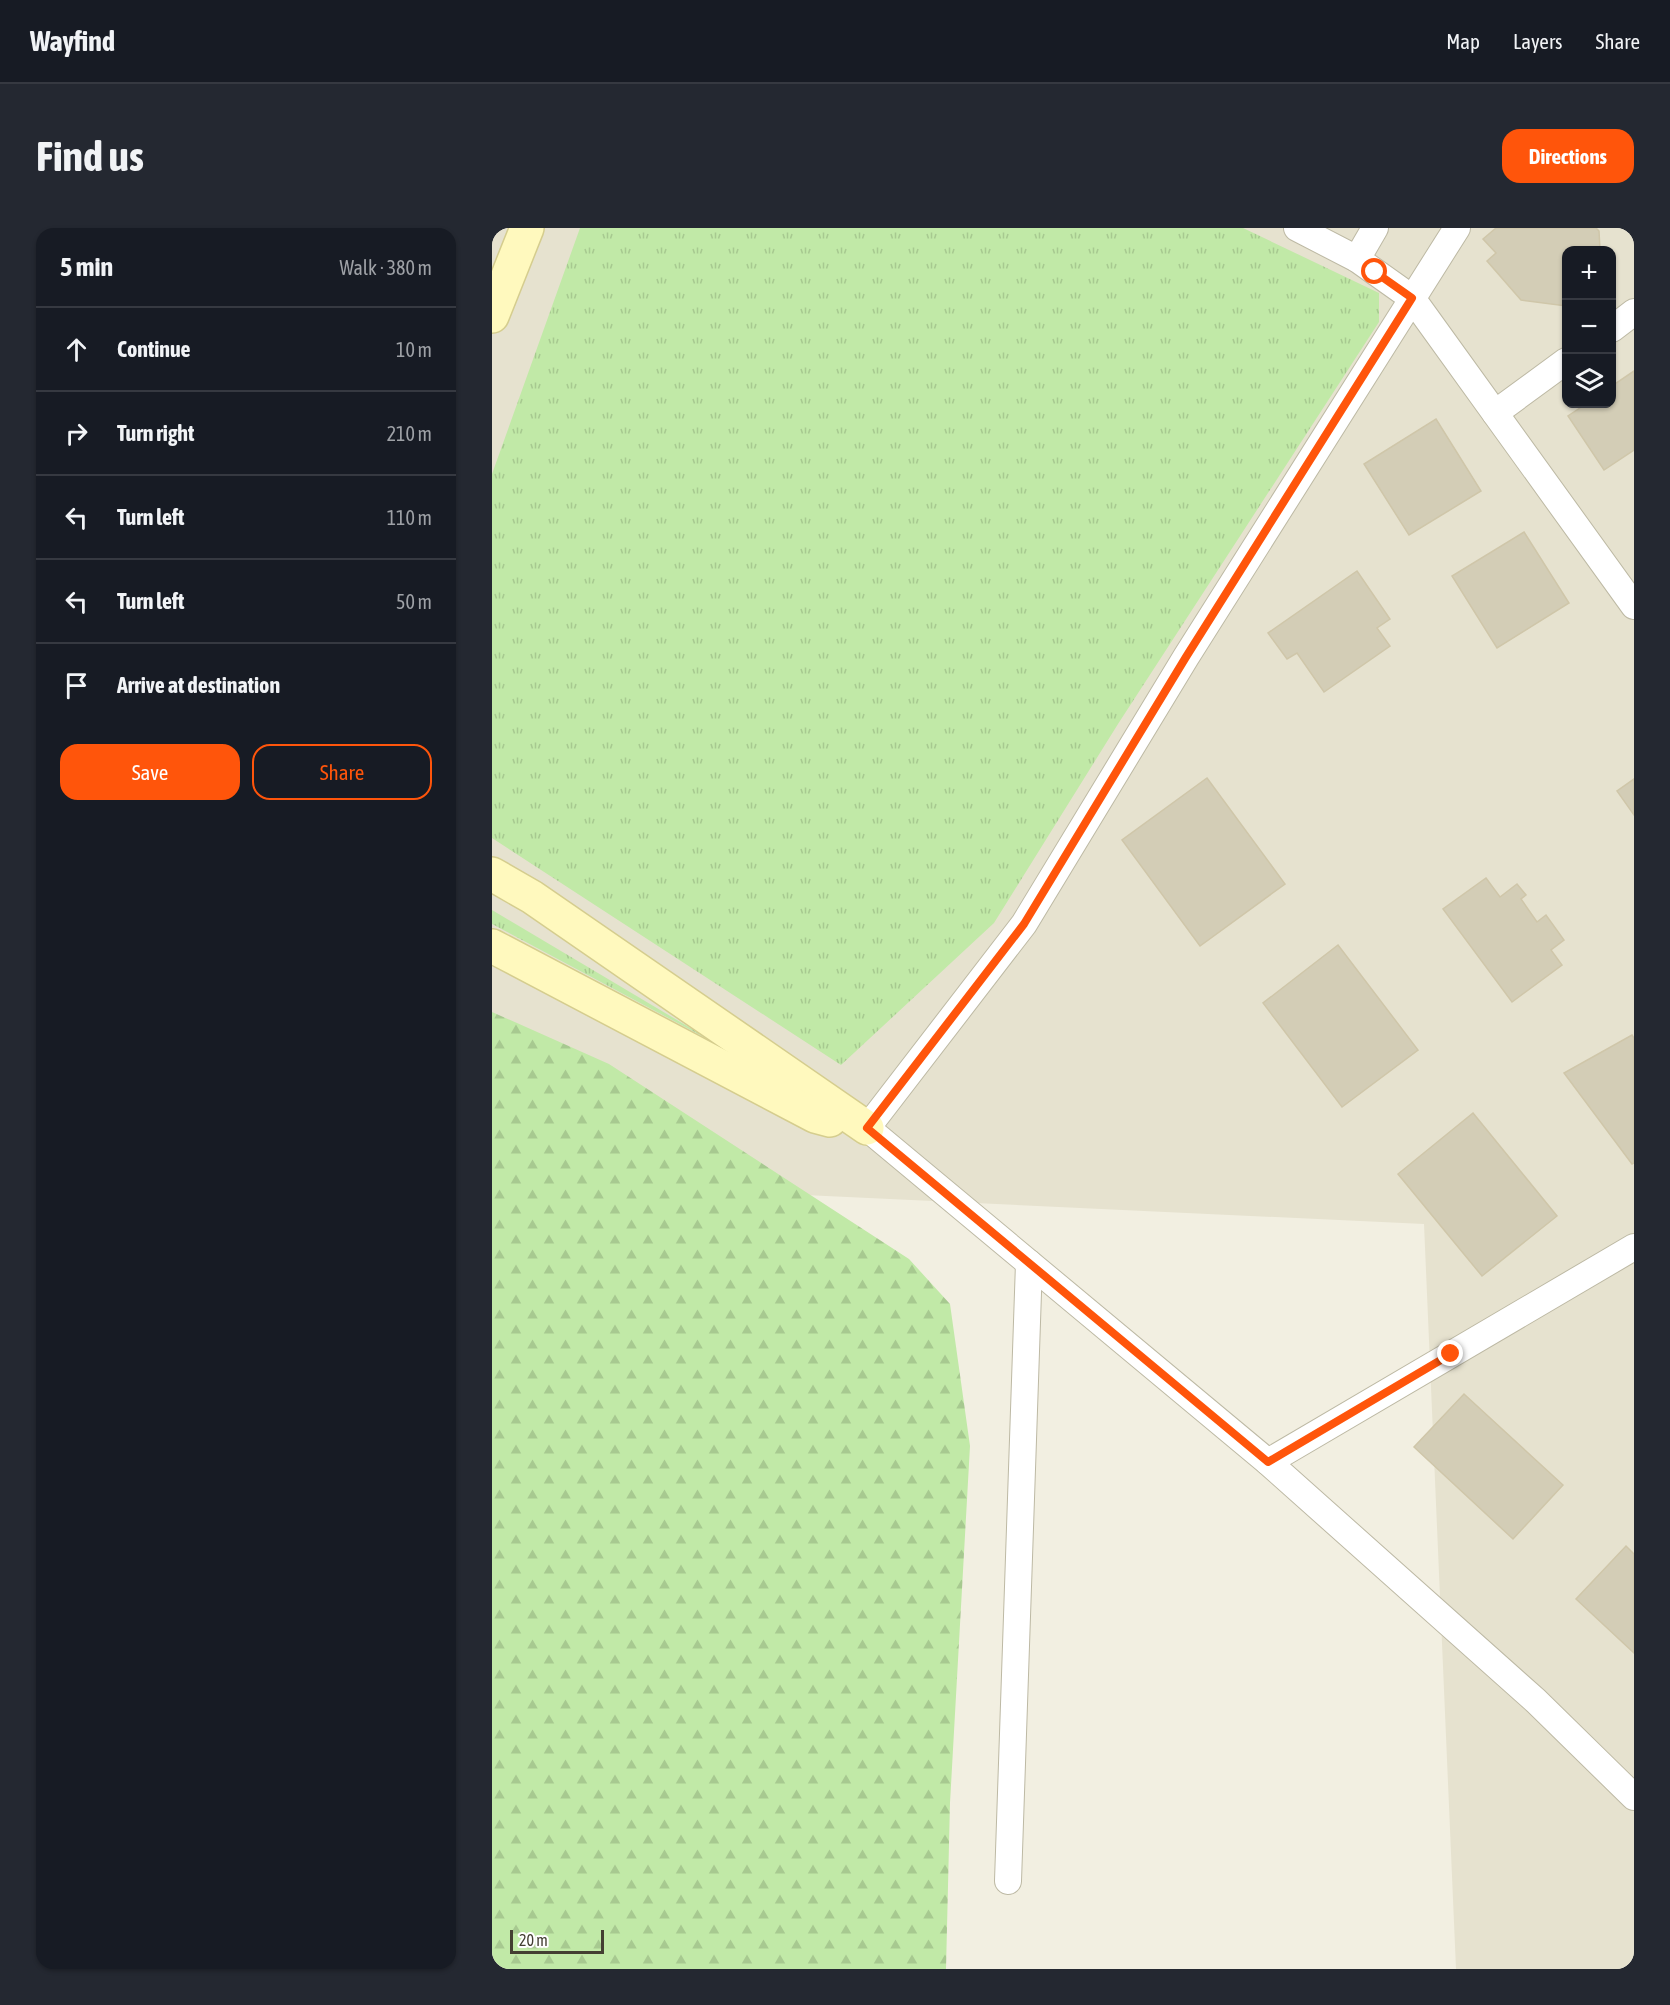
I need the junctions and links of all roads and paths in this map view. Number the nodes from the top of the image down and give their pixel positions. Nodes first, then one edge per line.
1 (527, 228) edge
2 (1298, 228) edge
3 (1375, 228) edge
4 (1456, 228) edge
5 (1357, 259) junction
6 (502, 269) edge
7 (1412, 298) junction
8 (1634, 312) edge
9 (492, 316) edge
10 (1616, 325) edge
11 (1562, 364) edge
12 (1495, 413) junction
13 (1634, 606) edge
14 (492, 874) edge
15 (492, 946) edge
16 (867, 1128) junction
17 (1634, 1247) edge
18 (1029, 1263) junction
19 (1268, 1462) junction
20 (1629, 1782) edge
21 (1008, 1881) dead end

1 - 6 main road
2 - 5 street
3 - 5 street
4 - 7 street
5 - 7 street
6 - 9 main road
7 - 12 street
7 - 16 street
8 - 10 street
11 - 12 street
12 - 13 street
14 - 16 main road
15 - 16 main road
16 - 18 street
17 - 19 street
18 - 19 street
18 - 21 street
19 - 20 street

